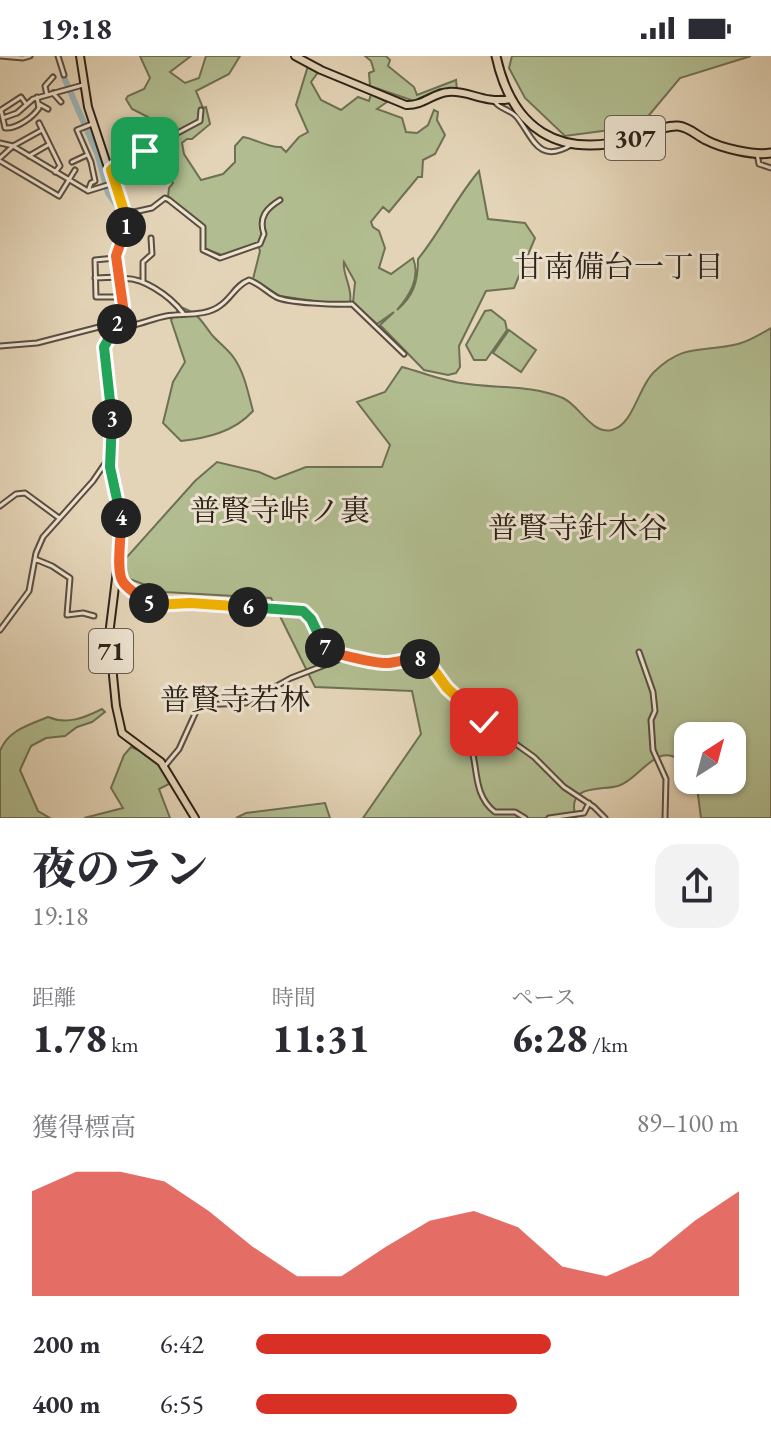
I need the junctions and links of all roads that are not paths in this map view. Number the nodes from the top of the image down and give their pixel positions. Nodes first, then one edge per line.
1 (0, 56) edge
2 (30, 56) edge
3 (58, 56) edge
4 (80, 56) edge
5 (295, 56) edge
6 (496, 56) edge
7 (64, 75) dead end
8 (53, 77) dead end
9 (85, 85) junction
10 (53, 93) junction
11 (27, 94) dead end
12 (47, 95) junction
13 (21, 97) junction
14 (37, 97) junction
15 (511, 99) junction
16 (495, 101) junction
17 (61, 102) dead end
18 (26, 104) junction
19 (39, 104) junction
20 (48, 109) dead end
21 (201, 110) dead end
22 (3, 118) junction
23 (39, 123) dead end
24 (95, 123) junction
25 (42, 130) junction
26 (0, 143) edge
27 (48, 145) junction
28 (571, 145) junction
29 (13, 146) junction
30 (771, 153) edge
31 (757, 154) junction
32 (87, 155) junction
33 (29, 156) junction
34 (0, 160) edge
35 (72, 162) dead end
36 (92, 166) junction
37 (771, 168) edge
38 (86, 169) dead end
39 (75, 170) dead end
40 (111, 170) junction
41 (55, 172) junction
42 (69, 180) junction
43 (109, 185) junction
44 (88, 191) junction
45 (280, 200) dead end
46 (125, 214) junction
47 (151, 238) dead end
48 (116, 258) junction
49 (95, 278) junction
50 (120, 278) junction
51 (143, 282) junction
52 (122, 297) junction
53 (183, 313) junction
54 (115, 327) junction
55 (0, 346) edge
56 (404, 354) dead end
57 (110, 456) junction
58 (0, 506) edge
59 (60, 518) junction
60 (35, 559) junction
61 (119, 570) junction
62 (94, 616) dead end
63 (0, 630) edge
64 (639, 652) dead end
65 (348, 657) junction
66 (506, 737) junction
67 (164, 767) junction
68 (589, 803) junction
69 (195, 818) edge
70 (525, 818) edge
71 (549, 818) edge
72 (605, 818) edge
73 (665, 818) edge

1 - 2 street
3 - 7 street
4 - 9 main road, 71
5 - 16 main road
6 - 15 highway, 307
8 - 12 street
9 - 10 street
9 - 24 main road, 71
10 - 12 street
10 - 17 street
11 - 13 street
12 - 14 street
13 - 18 street
13 - 22 street
14 - 18 street
14 - 19 street
15 - 16 main road
15 - 28 highway, 307
16 - 28 street
18 - 22 street
19 - 20 street
19 - 22 street
21 - 40 street
23 - 25 street
24 - 32 street
24 - 40 main road, 71
25 - 27 street
25 - 29 street
26 - 29 street
27 - 33 street
27 - 41 street
28 - 31 highway, 307
29 - 33 street
29 - 34 street
30 - 31 highway, 307
31 - 37 street
32 - 35 street
32 - 36 street
33 - 41 street
34 - 42 street
36 - 38 street
36 - 44 street
39 - 42 street
40 - 43 main road, 71
41 - 42 street
42 - 44 street
43 - 44 street
43 - 46 main road, 71
45 - 46 street
46 - 48 main road, 71
47 - 51 street
48 - 49 street
48 - 50 main road, 71
49 - 50 street
49 - 52 street
50 - 51 street
50 - 52 main road, 71
51 - 53 street
52 - 54 main road, 71
53 - 54 street
53 - 56 street
54 - 55 street
54 - 57 main road, 71
57 - 59 street
57 - 61 main road, 71
58 - 59 street
59 - 60 street
60 - 62 street
60 - 63 street
61 - 65 street
61 - 67 main road, 71
64 - 73 street
65 - 66 street
65 - 67 street
66 - 68 street
66 - 70 street
67 - 69 main road, 71
68 - 71 street
68 - 72 street

